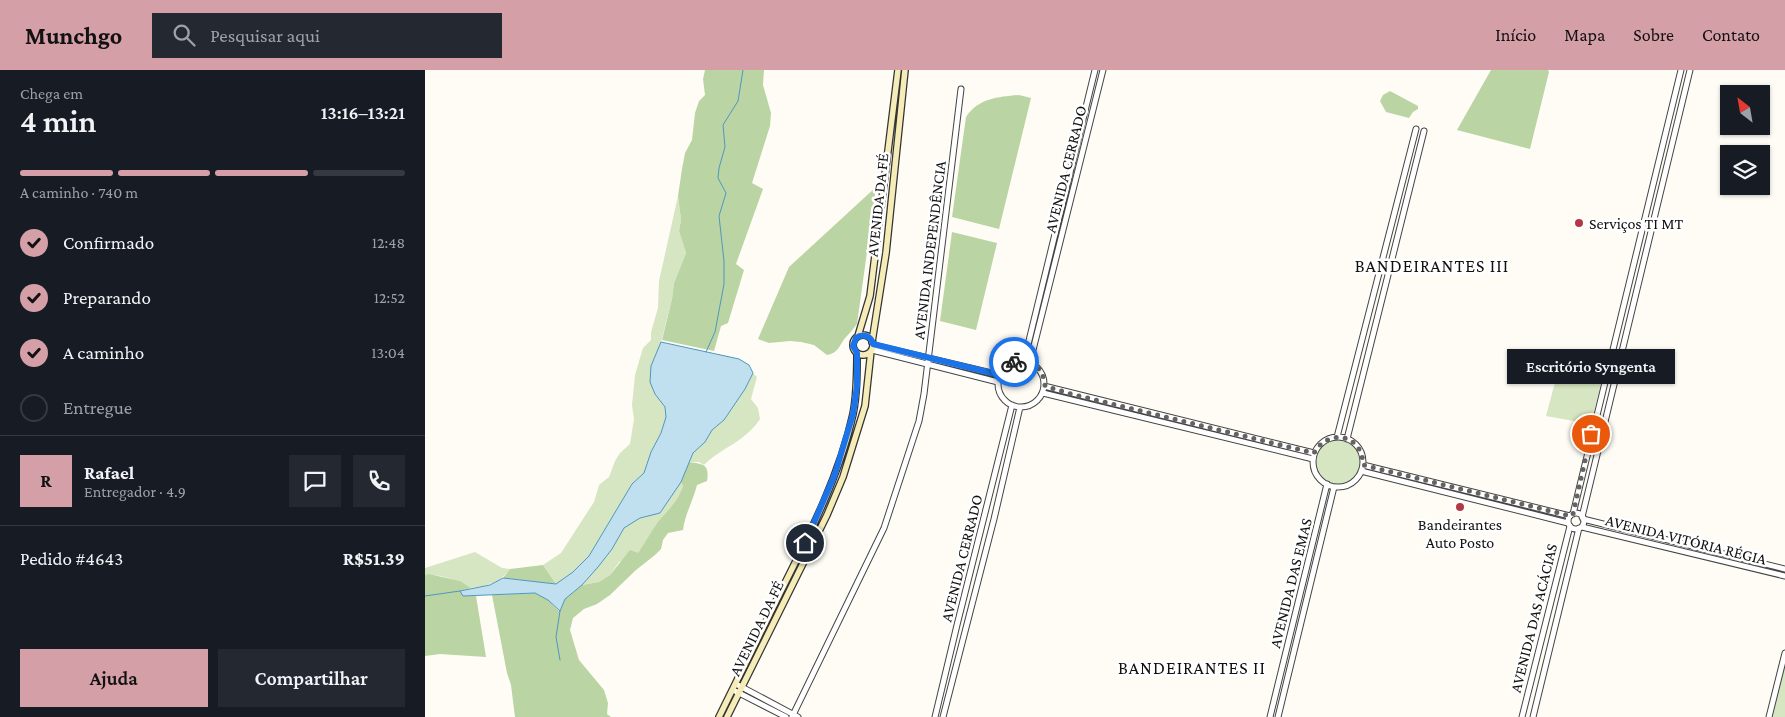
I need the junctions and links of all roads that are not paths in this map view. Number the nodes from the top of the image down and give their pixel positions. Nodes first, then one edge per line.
1 (898, 70) edge
2 (905, 70) edge
3 (1095, 70) edge
4 (1103, 70) edge
5 (1681, 70) edge
6 (1691, 70) edge
7 (961, 89) dead end
8 (1416, 129) dead end
9 (1424, 131) dead end
10 (858, 336) junction
11 (872, 347) junction
12 (857, 353) junction
13 (928, 360) junction
14 (1027, 362) junction
15 (1000, 375) junction
16 (998, 382) junction
17 (1045, 386) junction
18 (1043, 393) junction
19 (1012, 405) junction
20 (1020, 407) junction
21 (1337, 437) junction
22 (1347, 439) junction
23 (1314, 453) junction
24 (1313, 459) junction
25 (1362, 468) junction
26 (1327, 484) junction
27 (1334, 487) junction
28 (1572, 515) junction
29 (1583, 518) junction
30 (1569, 524) junction
31 (1581, 527) junction
32 (1785, 569) edge
33 (1785, 576) edge
34 (1785, 652) edge
35 (734, 687) junction
36 (741, 690) junction
37 (794, 716) edge
38 (719, 717) edge
39 (727, 717) edge
40 (786, 717) edge
41 (935, 717) edge
42 (943, 717) edge
43 (1270, 717) edge
44 (1277, 717) edge
45 (1521, 717) edge
46 (1533, 717) edge
47 (1769, 717) edge

1 - 10 main road, AVENIDA DA FÉ
2 - 11 main road, AVENIDA DA FÉ
3 - 14 street, AVENIDA CERRADO
4 - 14 street, AVENIDA CERRADO
5 - 28 street
6 - 29 street
7 - 13 street, AVENIDA INDEPENDÊNCIA
8 - 21 street
9 - 22 street
10 - 11 main road
10 - 12 main road
11 - 12 main road
11 - 13 street
11 - 36 main road, AVENIDA DA FÉ
12 - 35 main road, AVENIDA DA FÉ
13 - 15 street
13 - 16 street
13 - 37 street, AVENIDA INDEPENDÊNCIA
14 - 15 street
14 - 17 street
15 - 16 street
16 - 19 street
17 - 18 street
17 - 23 street
18 - 20 street
18 - 24 street
19 - 20 street
19 - 41 street, AVENIDA CERRADO
20 - 42 street, AVENIDA CERRADO
21 - 22 street
21 - 23 street
22 - 25 street
23 - 24 street
24 - 26 street
25 - 27 street
25 - 28 street
25 - 30 street
26 - 27 street
26 - 43 street, AVENIDA DAS EMAS
27 - 44 street, AVENIDA DAS EMAS
28 - 29 street
28 - 30 street
29 - 31 street
29 - 32 street, AVENIDA VITÓRIA RÉGIA
30 - 31 street
30 - 45 street, AVENIDA DAS ACÁCIAS
31 - 33 street, AVENIDA VITÓRIA RÉGIA
31 - 46 street, AVENIDA DAS ACÁCIAS
34 - 47 street
35 - 36 street
35 - 38 main road, AVENIDA DA FÉ
36 - 37 street
36 - 39 main road, AVENIDA DA FÉ
36 - 40 street

